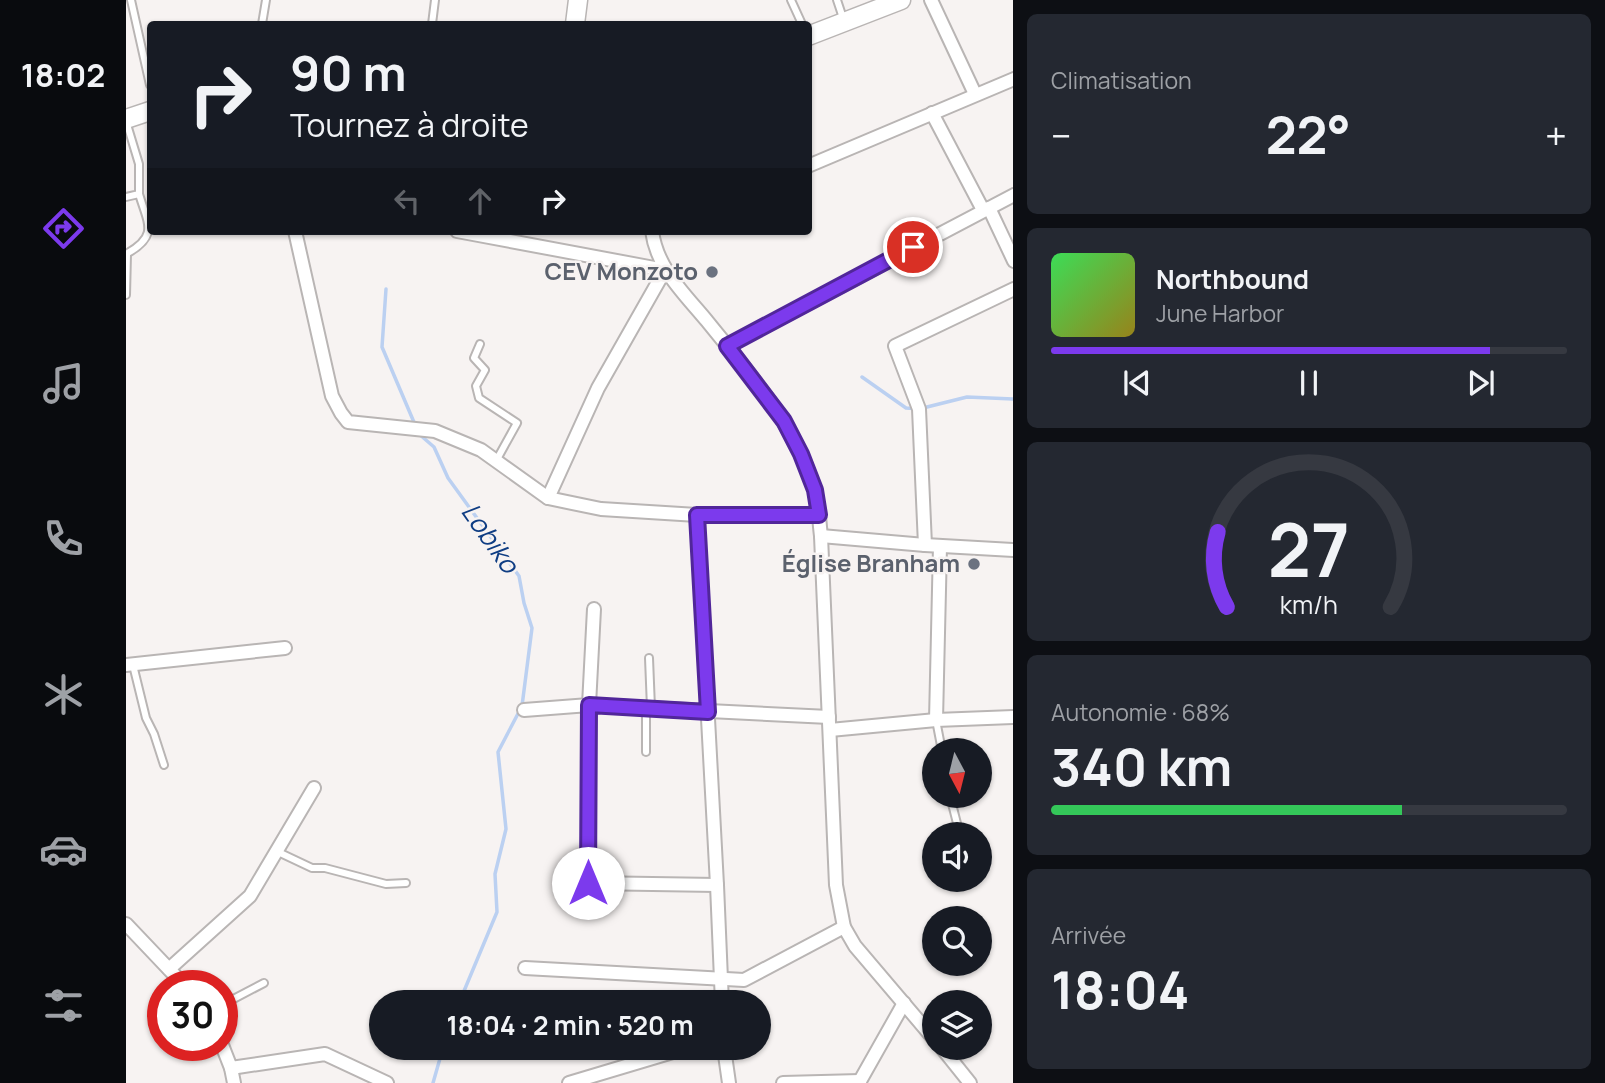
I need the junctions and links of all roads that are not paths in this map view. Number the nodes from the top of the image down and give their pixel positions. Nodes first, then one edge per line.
1 (131, 0) edge
2 (266, 0) edge
3 (435, 0) edge
4 (578, 0) edge
5 (791, 0) edge
6 (837, 0) edge
7 (901, 0) edge
8 (931, 0) edge
9 (262, 21) edge
10 (432, 21) edge
11 (575, 21) edge
12 (801, 21) edge
13 (845, 23) junction
14 (812, 35) edge
15 (147, 72) edge
16 (1013, 79) edge
17 (975, 94) junction
18 (147, 112) edge
19 (932, 113) junction
20 (126, 120) edge
21 (812, 164) edge
22 (139, 194) junction
23 (1013, 195) edge
24 (126, 197) edge
25 (986, 209) junction
26 (147, 219) edge
27 (147, 235) edge
28 (296, 235) edge
29 (478, 235) edge
30 (653, 235) edge
31 (126, 254) edge
32 (1013, 261) edge
33 (664, 270) junction
34 (1013, 289) edge
35 (126, 295) edge
36 (480, 344) dead end
37 (727, 346) junction
38 (496, 461) junction
39 (548, 498) junction
40 (697, 515) junction
41 (819, 515) junction
42 (821, 536) junction
43 (925, 545) junction
44 (940, 546) junction
45 (1013, 550) edge
46 (594, 609) dead end
47 (285, 648) dead end
48 (649, 658) dead end
49 (129, 664) edge
50 (589, 705) junction
51 (649, 709) junction
52 (524, 710) dead end
53 (708, 712) junction
54 (1013, 717) edge
55 (936, 720) junction
56 (829, 724) junction
57 (939, 738) edge
58 (646, 752) dead end
59 (164, 765) dead end
60 (314, 788) dead end
61 (276, 851) junction
62 (406, 883) dead end
63 (718, 885) junction
64 (126, 924) edge
65 (844, 927) junction
66 (525, 968) dead end
67 (169, 969) joint
68 (722, 978) junction
69 (264, 983) dead end
70 (722, 990) edge
71 (238, 997) edge
72 (904, 1003) junction
73 (922, 1025) edge
74 (646, 1060) edge
75 (726, 1060) edge
76 (952, 1060) edge
77 (228, 1061) edge
78 (231, 1068) junction
79 (860, 1082) edge
80 (234, 1083) edge
81 (387, 1083) edge
82 (569, 1083) edge
83 (729, 1083) edge
84 (783, 1083) edge
85 (970, 1083) edge

1 - 15 lane
2 - 9 lane
3 - 10 lane
4 - 11 street
5 - 12 lane
6 - 13 lane
7 - 13 street
8 - 17 street
13 - 14 street
16 - 17 street
17 - 19 street
18 - 20 street
19 - 21 street
19 - 25 street
20 - 22 lane
22 - 24 lane
22 - 26 lane
23 - 25 street
25 - 32 street
25 - 37 street
27 - 31 lane
28 - 38 street
29 - 33 street
30 - 33 street
31 - 35 lane
33 - 37 street
33 - 39 street
34 - 43 street
36 - 38 lane
37 - 41 street
38 - 39 street
39 - 40 street
40 - 41 street
40 - 53 street
41 - 42 street
42 - 43 street
42 - 56 street
43 - 44 street
44 - 45 street
44 - 55 street
46 - 50 street
47 - 49 street
48 - 51 lane
49 - 59 lane
50 - 51 street
50 - 52 street
50 - 63 street
51 - 53 street
51 - 58 lane
53 - 56 street
53 - 63 street
54 - 55 street
55 - 56 street
55 - 57 lane
56 - 65 street
60 - 61 street
61 - 62 lane
61 - 67 street
63 - 68 street
64 - 67 street
65 - 68 street
65 - 72 street
66 - 68 street
68 - 70 street
69 - 71 lane
72 - 73 street
72 - 79 street
74 - 82 street
75 - 83 street
76 - 85 street
77 - 78 street
78 - 80 street
78 - 81 street
79 - 84 street

